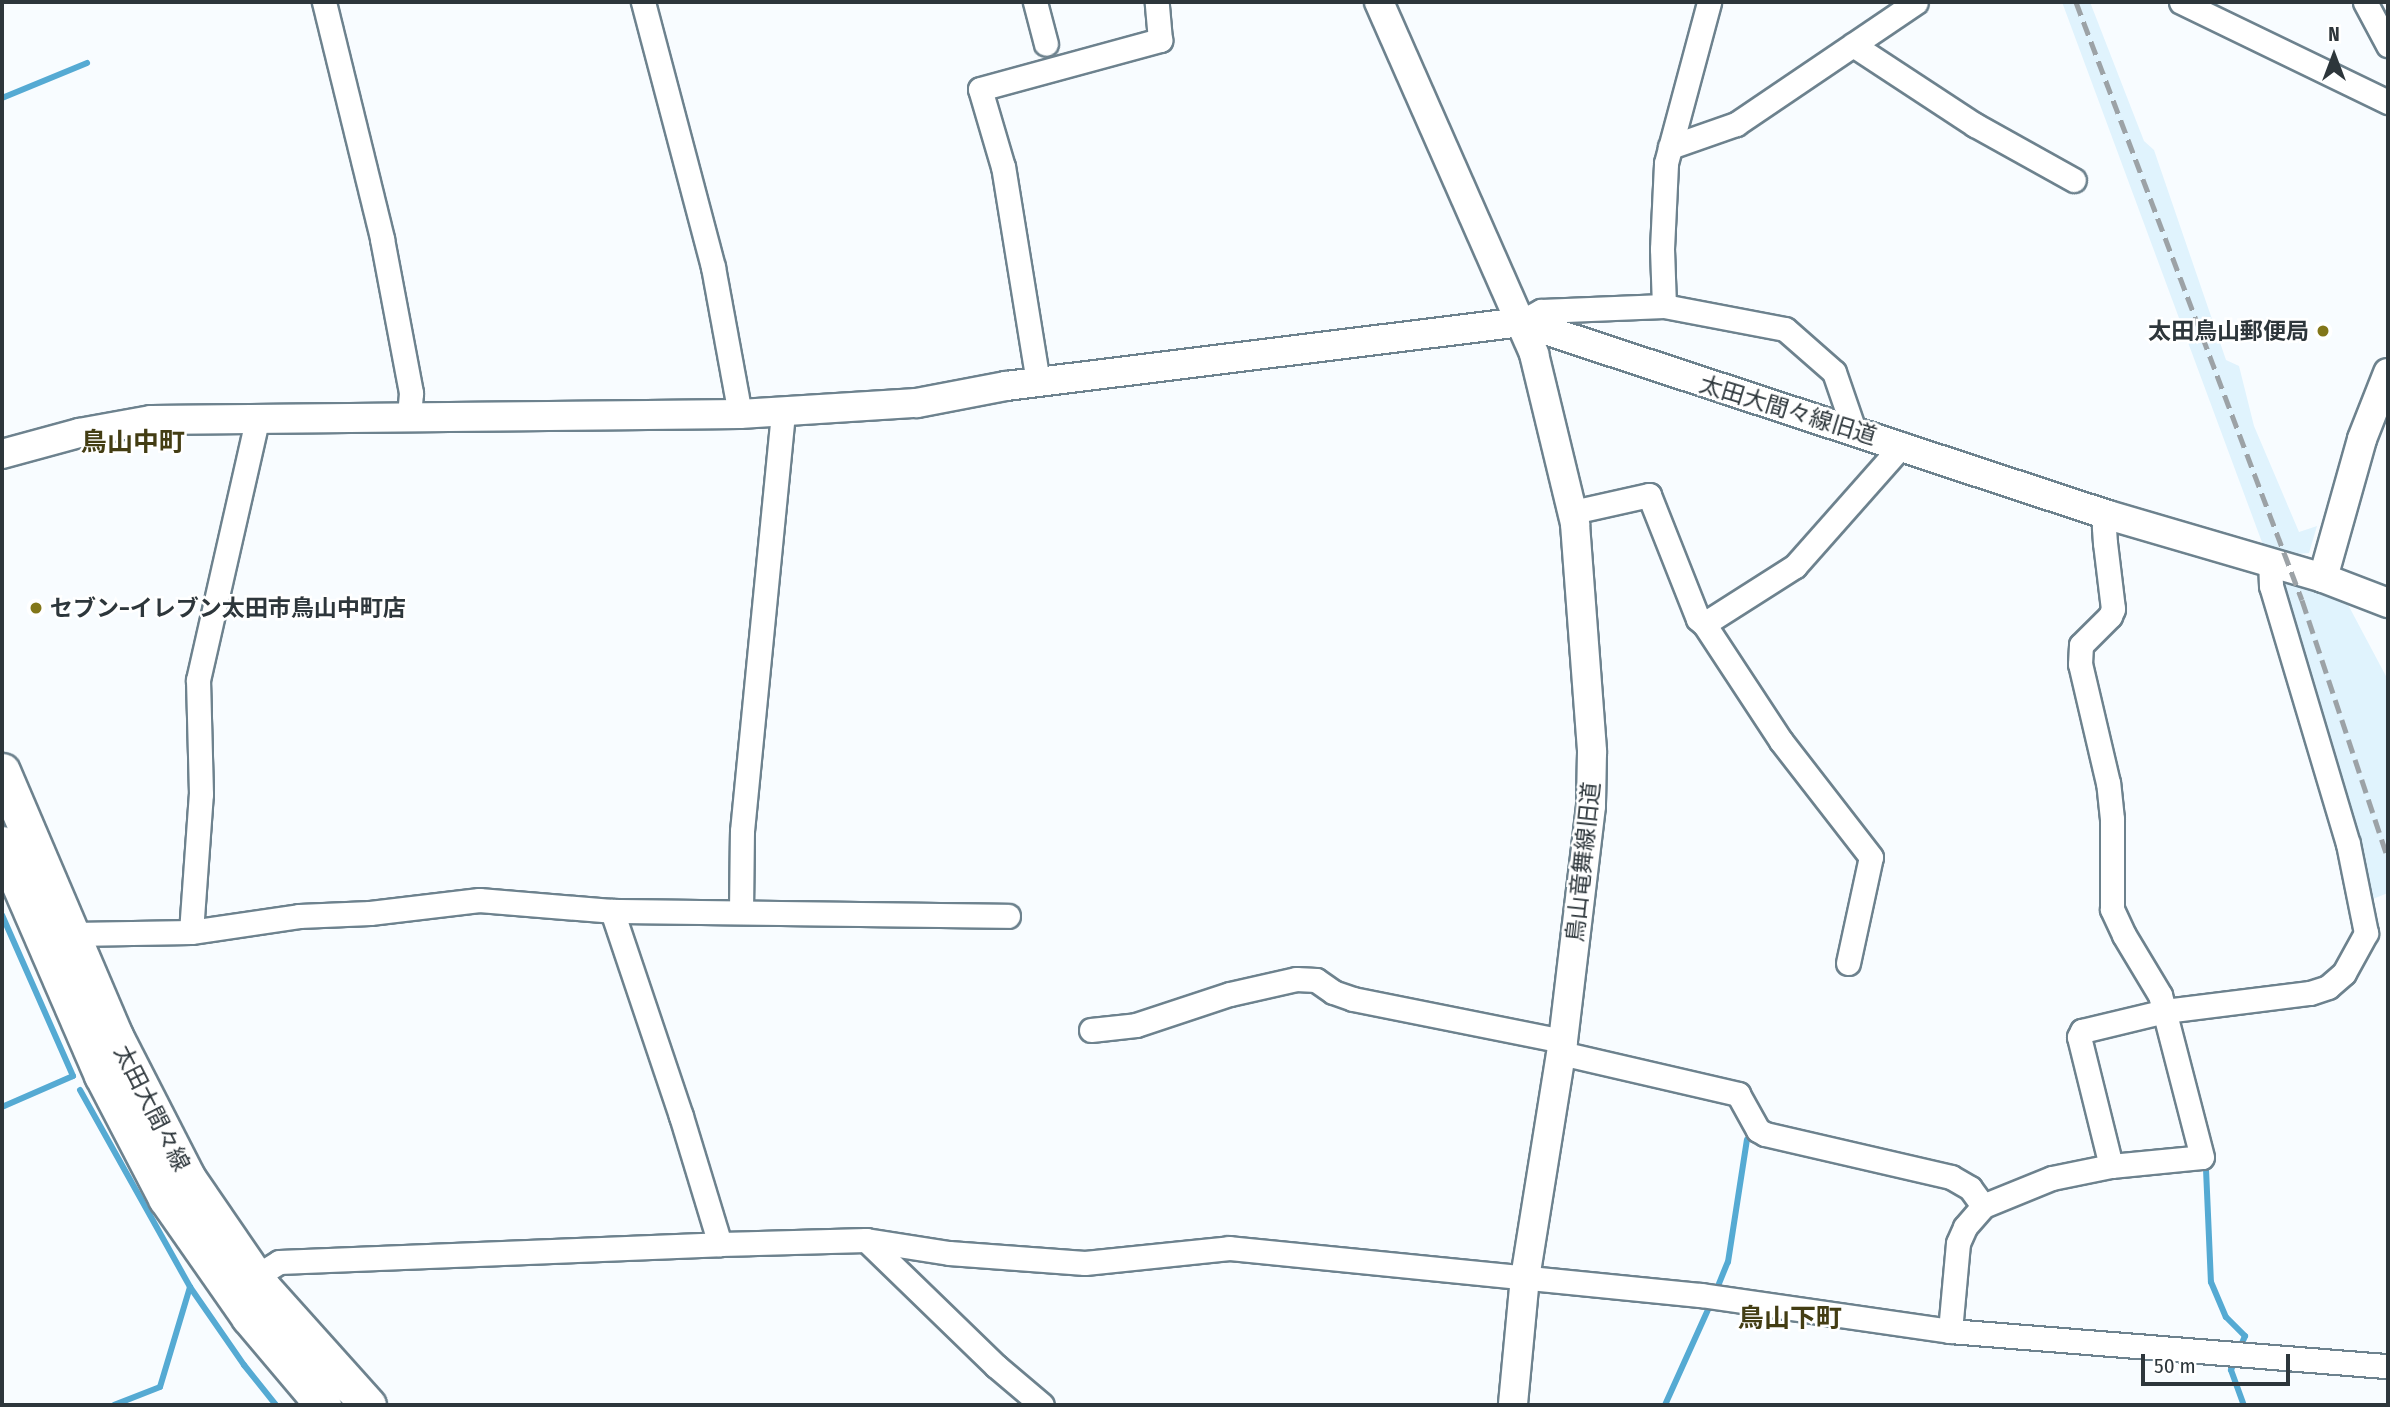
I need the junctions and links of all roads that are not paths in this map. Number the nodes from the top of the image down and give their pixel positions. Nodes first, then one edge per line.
1 (324, 2) edge
2 (643, 2) edge
3 (1035, 2) edge
4 (1157, 2) edge
5 (1379, 2) edge
6 (1709, 2) edge
7 (1916, 2) edge
8 (2180, 2) edge
9 (2365, 2) edge
10 (1046, 44) dead end
11 (1853, 45) junction
12 (2388, 45) edge
13 (2388, 103) edge
14 (1671, 147) junction
15 (2074, 180) dead end
16 (1664, 306) junction
17 (1521, 322) junction
18 (2388, 373) edge
19 (1038, 382) junction
20 (783, 412) junction
21 (740, 414) junction
22 (409, 418) junction
23 (257, 420) junction
24 (1854, 430) junction
25 (1902, 446) junction
26 (2, 454) edge
27 (1573, 512) junction
28 (2108, 515) junction
29 (2270, 562) junction
30 (2323, 578) junction
31 (2388, 603) edge
32 (1704, 624) junction
33 (2, 771) edge
34 (2, 844) edge
35 (612, 911) junction
36 (741, 911) junction
37 (1008, 916) dead end
38 (191, 932) junction
39 (73, 934) junction
40 (1848, 963) dead end
41 (2165, 1011) junction
42 (1091, 1030) dead end
43 (1562, 1047) junction
44 (2111, 1166) junction
45 (1983, 1206) junction
46 (866, 1240) junction
47 (720, 1244) junction
48 (255, 1277) junction
49 (1525, 1277) junction
50 (1951, 1331) junction
51 (2388, 1366) edge
52 (323, 1405) edge
53 (369, 1405) edge
54 (1042, 1405) edge
55 (1513, 1405) edge

1 - 22 street
2 - 21 street
3 - 10 street
4 - 19 street
5 - 17 street
6 - 14 street
7 - 11 street
8 - 13 street
9 - 12 street
11 - 14 street
11 - 15 street
14 - 16 street
16 - 17 street
16 - 24 street
17 - 19 street
17 - 24 street, 太田大間々線旧道
17 - 27 street, 鳥山竜舞線旧道
18 - 30 street
19 - 20 street
20 - 21 street
20 - 36 street
21 - 22 street
22 - 23 street
23 - 26 street
23 - 38 street
24 - 25 street, 太田大間々線旧道
25 - 28 street, 太田大間々線旧道
25 - 32 street
27 - 32 street
27 - 43 street, 鳥山竜舞線旧道
28 - 29 street, 太田大間々線旧道
28 - 41 street
29 - 30 street, 太田大間々線旧道
29 - 41 street
30 - 31 street, 太田大間々線旧道
32 - 40 street
33 - 39 main road, 太田大間々線
34 - 52 main road, 太田大間々線
35 - 36 street
35 - 38 street
35 - 47 street
36 - 37 street
38 - 39 street
39 - 48 main road, 太田大間々線
41 - 44 street
41 - 44 street
42 - 43 street
43 - 45 street
43 - 49 street, 鳥山竜舞線旧道
44 - 45 street
45 - 50 street
46 - 47 street
46 - 49 street
46 - 54 street
47 - 48 street
48 - 53 main road, 太田大間々線
49 - 50 street
49 - 55 street, 鳥山竜舞線旧道
50 - 51 street

